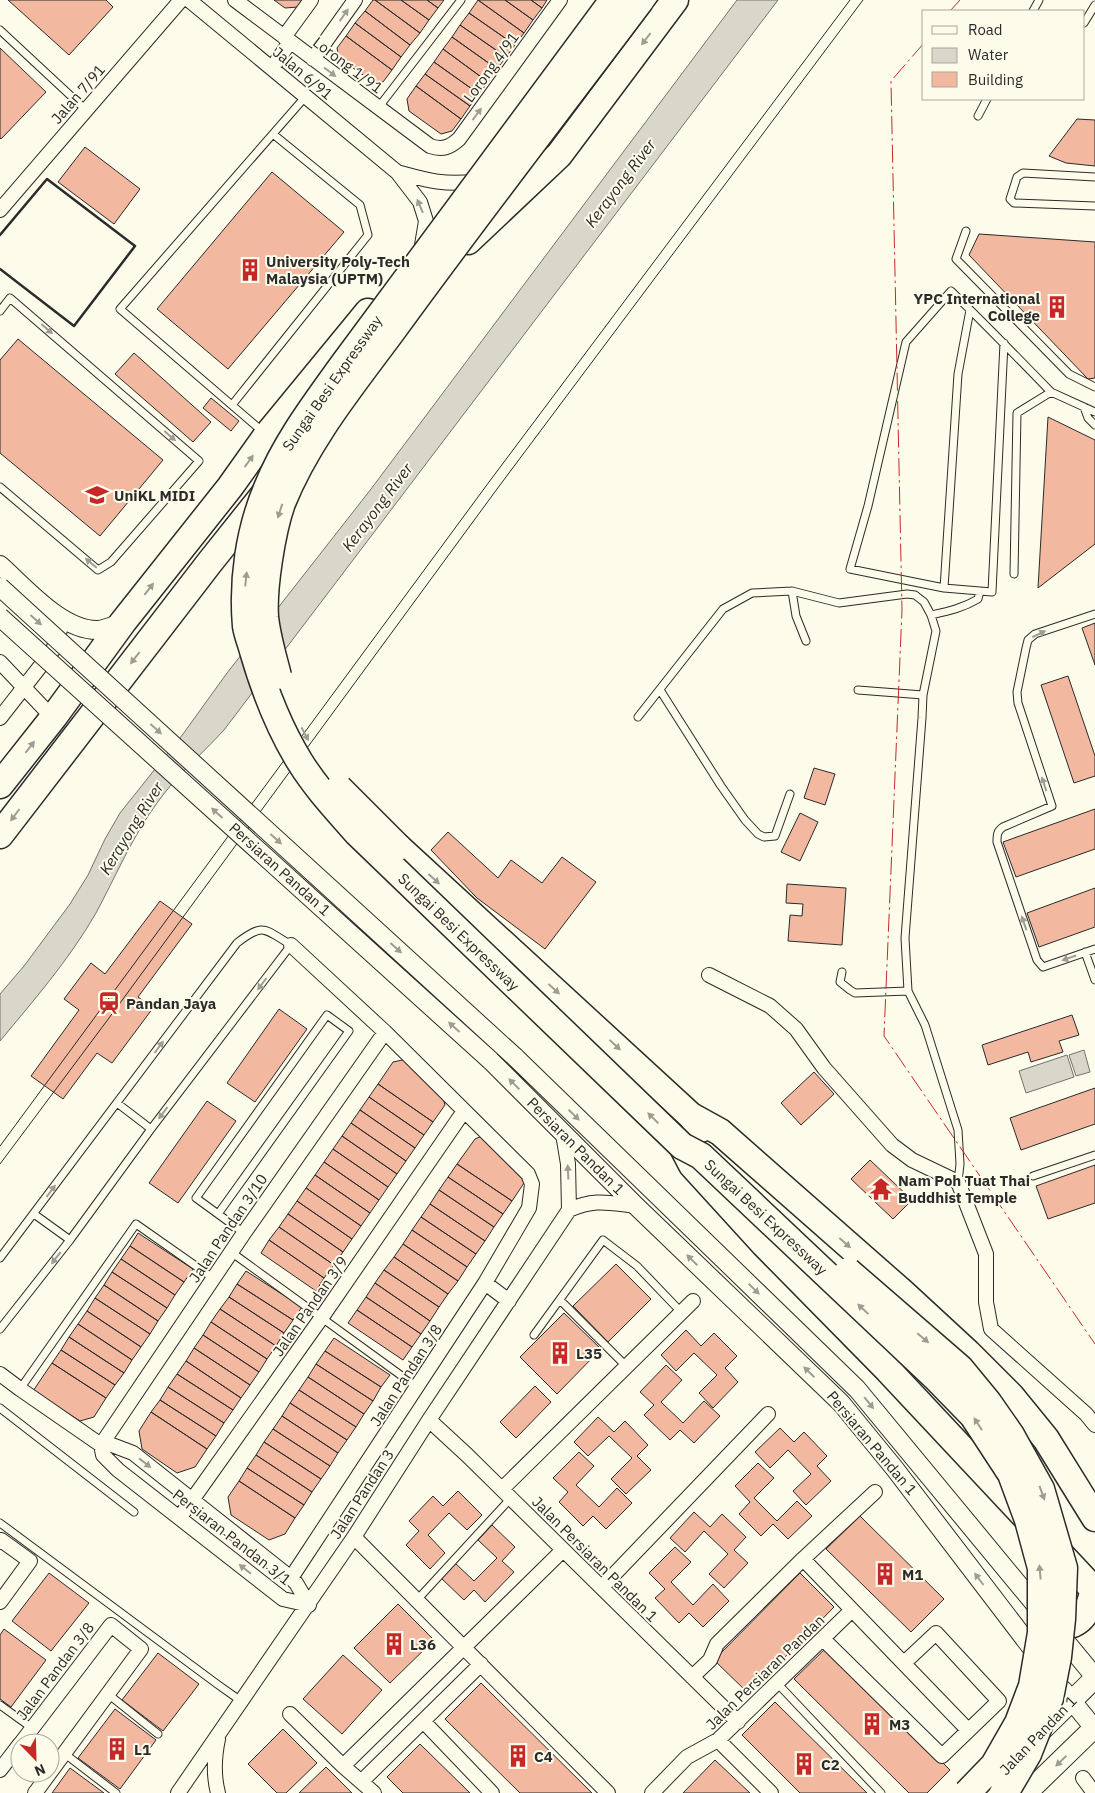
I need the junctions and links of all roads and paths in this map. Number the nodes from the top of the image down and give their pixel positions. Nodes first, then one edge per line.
1 (181, 0) edge
2 (189, 0) edge
3 (235, 0) edge
4 (311, 0) edge
5 (355, 0) edge
6 (461, 0) edge
7 (560, 0) edge
8 (612, 0) edge
9 (641, 0) edge
10 (654, 0) edge
11 (675, 0) edge
12 (1095, 5) edge
13 (1085, 21) edge
14 (0, 30) edge
15 (287, 39) junction
16 (313, 59) junction
17 (272, 68) junction
18 (306, 96) junction
19 (986, 100) edge
20 (378, 108) junction
21 (86, 110) junction
22 (978, 116) dead end
23 (273, 134) junction
24 (444, 148) joint
25 (397, 172) junction
26 (1095, 177) edge
27 (473, 182) junction
28 (1095, 206) edge
29 (0, 210) edge
30 (966, 231) dead end
31 (422, 245) junction
32 (464, 245) junction
33 (970, 310) junction
34 (0, 311) edge
35 (1004, 343) junction
36 (1095, 387) edge
37 (1051, 392) junction
38 (232, 405) junction
39 (1084, 407) junction
40 (1095, 412) edge
41 (1095, 425) edge
42 (267, 435) junction
43 (0, 487) edge
44 (0, 565) edge
45 (1014, 574) dead end
46 (0, 587) edge
47 (944, 588) junction
48 (792, 591) junction
49 (980, 591) junction
50 (1095, 614) edge
51 (931, 615) junction
52 (0, 616) edge
53 (57, 616) junction
54 (124, 622) junction
55 (806, 640) dead end
56 (0, 662) edge
57 (24, 688) junction
58 (660, 690) junction
59 (858, 690) dead end
60 (922, 694) junction
61 (638, 717) dead end
62 (0, 718) edge
63 (53, 718) junction
64 (0, 785) edge
65 (790, 794) dead end
66 (0, 835) edge
67 (291, 945) junction
68 (1095, 949) edge
69 (1085, 952) junction
70 (842, 972) dead end
71 (709, 975) dead end
72 (1095, 980) edge
73 (908, 991) junction
74 (385, 1032) junction
75 (117, 1103) junction
76 (464, 1111) junction
77 (691, 1116) junction
78 (151, 1129) junction
79 (564, 1134) junction
80 (682, 1146) junction
81 (1095, 1155) edge
82 (1033, 1176) dead end
83 (958, 1182) junction
84 (636, 1206) junction
85 (569, 1210) junction
86 (34, 1214) junction
87 (218, 1214) junction
88 (244, 1232) junction
89 (70, 1240) junction
90 (230, 1252) junction
91 (0, 1258) edge
92 (213, 1278) junction
93 (485, 1283) junction
94 (560, 1300) junction
95 (509, 1301) junction
96 (693, 1301) dead end
97 (682, 1313) junction
98 (322, 1318) junction
99 (0, 1329) edge
100 (534, 1335) dead end
101 (627, 1367) junction
102 (0, 1374) edge
103 (417, 1387) junction
104 (20, 1390) junction
105 (0, 1408) edge
106 (768, 1414) dead end
107 (1030, 1418) junction
108 (429, 1420) junction
109 (1095, 1425) edge
110 (101, 1444) junction
111 (984, 1472) junction
112 (874, 1492) dead end
113 (506, 1494) junction
114 (192, 1499) junction
115 (134, 1512) dead end
116 (180, 1517) junction
117 (1095, 1518) edge
118 (0, 1523) edge
119 (354, 1537) junction
120 (0, 1542) edge
121 (563, 1550) junction
122 (803, 1559) junction
123 (291, 1578) junction
124 (602, 1588) junction
125 (1095, 1591) edge
126 (417, 1600) junction
127 (0, 1602) edge
128 (308, 1605) junction
129 (852, 1610) junction
130 (1052, 1625) junction
131 (823, 1639) junction
132 (1030, 1645) junction
133 (464, 1647) junction
134 (904, 1663) junction
135 (481, 1664) junction
136 (692, 1677) junction
137 (1095, 1678) edge
138 (777, 1684) junction
139 (108, 1694) junction
140 (241, 1701) junction
141 (1071, 1701) junction
142 (0, 1705) edge
143 (290, 1714) dead end
144 (423, 1721) junction
145 (738, 1722) junction
146 (32, 1728) junction
147 (1094, 1728) edge
148 (968, 1730) junction
149 (28, 1733) edge
150 (219, 1733) junction
151 (158, 1734) dead end
152 (718, 1740) junction
153 (65, 1754) junction
154 (10, 1756) edge
155 (1012, 1763) junction
156 (343, 1766) junction
157 (0, 1770) edge
158 (1083, 1778) dead end
159 (362, 1781) junction
160 (182, 1791) edge
161 (656, 1792) edge
162 (35, 1793) edge
163 (116, 1793) edge
164 (218, 1793) edge
165 (374, 1793) edge
166 (492, 1793) edge
167 (608, 1793) edge
168 (771, 1793) edge
169 (881, 1793) edge
170 (967, 1793) edge
171 (982, 1793) edge
172 (1003, 1793) edge
173 (1027, 1793) edge
174 (1094, 1793) edge

1 - 21 street, Jalan 7/91
2 - 17 street, Jalan 6/91
3 - 15 street, Lorong 1/91
4 - 15 street
16 -> 5 street
6 - 20 lane
24 -> 7 street, Lorong 4/91
8 - 27 highway
80 -> 8 highway, Sungai Besi Expressway, bridge
9 -> 77 highway, Sungai Besi Expressway, bridge
10 - 32 highway
11 -> 32 highway
12 - 13 lane
14 - 21 lane
15 - 16 street, Lorong 1/91
15 - 17 street
16 -> 20 street, Lorong 1/91
17 - 18 street, Jalan 6/91
18 - 23 lane
18 - 25 street, Jalan 6/91
19 - 22 lane
20 - 24 street, Lorong 1/91
21 - 29 street, Jalan 7/91
23 - 38 lane
23 - 38 lane
25 - 27 street, Jalan 6/91
31 -> 25 street, Jalan 6/91
26 - 28 lane
27 - 31 highway
30 - 36 lane
31 - 42 highway
32 -> 66 highway
33 - 35 lane
33 - 47 lane
33 - 47 lane
34 -> 43 lane
35 - 37 lane
35 - 49 lane
37 - 39 lane
37 - 45 lane
38 - 42 lane
39 - 40 lane
39 - 41 lane
54 -> 42 highway
44 - 53 street
46 -> 130 street, Persiaran Pandan 1, bridge
47 - 49 lane
48 - 51 lane
48 - 55 lane
48 - 58 lane
49 - 51 lane
69 -> 50 lane
51 - 60 lane
79 -> 52 street, Persiaran Pandan 1, bridge
53 - 54 street
53 - 57 street
54 - 63 highway
56 - 57 street
57 - 62 street
57 - 63 street
58 - 61 lane
58 - 65 lane
59 - 60 lane
60 - 73 lane
64 -> 63 highway
67 - 74 street
75 -> 67 lane
67 -> 78 lane
68 - 69 lane
69 - 72 lane
70 - 73 lane
71 - 83 street
73 - 83 lane
74 - 76 street
74 - 88 street, Jalan Pandan 3/10
75 - 78 lane
86 -> 75 lane
76 - 93 street, Jalan Pandan 3/8
76 - 98 street, Jalan Pandan 3/9
77 -> 107 highway
77 -> 172 highway, Sungai Besi Expressway, bridge
78 - 89 lane
79 - 84 street, Persiaran Pandan 1
85 -> 79 street
80 - 111 highway
170 -> 80 highway, Sungai Besi Expressway, bridge
81 - 82 lane
83 - 109 street
84 - 85 street
132 -> 84 street, Persiaran Pandan 1
85 - 95 street, Jalan Pandan 3
86 - 89 lane
86 - 91 lane
87 - 87 lane
87 - 88 lane
88 - 90 street, Jalan Pandan 3/10
89 -> 99 lane
90 - 92 street, Jalan Pandan 3/10
90 - 98 lane
92 - 104 lane
92 - 110 street, Jalan Pandan 3/10
93 - 95 street
93 - 103 street, Jalan Pandan 3/8
94 - 97 lane
94 - 100 lane
94 - 101 lane
95 - 108 street, Jalan Pandan 3
96 - 97 street
97 - 101 street
98 - 103 lane
98 - 114 street, Jalan Pandan 3/9
101 - 113 street
102 - 104 street, Persiaran Pandan 3/1
103 - 123 street, Jalan Pandan 3/8
104 - 110 street, Persiaran Pandan 3/1
105 - 115 lane
106 - 124 street
107 - 111 highway
107 - 117 highway
108 - 113 street, Jalan Persiaran Pandan 1
108 - 119 street, Jalan Pandan 3
110 -> 114 street, Persiaran Pandan 3/1
110 - 116 street, Persiaran Pandan 3/1
111 - 125 highway
112 - 122 street
113 - 121 street, Jalan Persiaran Pandan 1
113 - 126 lane
114 - 116 street, Jalan Pandan 3/9
114 - 123 street, Persiaran Pandan 3/1
128 -> 116 street, Persiaran Pandan 3/1
118 - 140 lane
119 - 126 street
119 - 128 street, Jalan Pandan 3
120 - 127 street
121 - 124 street, Jalan Persiaran Pandan 1
121 - 133 street
122 - 129 street
122 - 136 street
123 - 128 street, Persiaran Pandan 3/1
124 - 136 street, Jalan Persiaran Pandan 1
125 - 130 highway
126 - 133 street
128 - 140 street, Jalan Pandan 3
129 - 131 street, Jalan Persiaran Pandan
129 - 134 street
130 - 137 street, Persiaran Pandan 1
131 - 138 street, Jalan Persiaran Pandan
131 - 148 street
132 - 141 street, Persiaran Pandan 1
132 - 155 main road
133 - 135 street
133 - 156 street
134 - 148 street
134 - 148 street
135 - 144 street
135 - 167 street
136 - 145 street, Jalan Persiaran Pandan 1
137 - 141 main road, Jalan Pandan 1
138 - 145 street, Jalan Persiaran Pandan
138 - 169 lane
139 - 146 street, Jalan Pandan 3/8
139 - 151 lane
139 - 153 street, Jalan Pandan 3/8
140 - 150 street, Jalan Pandan 3
141 - 147 street, Persiaran Pandan 1
141 - 155 main road, Jalan Pandan 1
142 - 146 lane
143 - 156 street
144 - 159 street
144 - 166 street
145 - 152 street, Jalan Persiaran Pandan
146 - 149 street, Jalan Pandan 3/8
147 -> 173 main road
150 - 160 street, Jalan Pandan 3
150 - 164 street
152 - 161 street, Jalan Persiaran Pandan
152 - 168 street
153 - 162 street, Jalan Pandan 3/8
153 - 163 lane
154 - 157 street, Jalan Pandan 3/8
155 - 171 main road, Jalan Pandan 1
156 - 159 street
158 - 174 street
159 - 165 street

